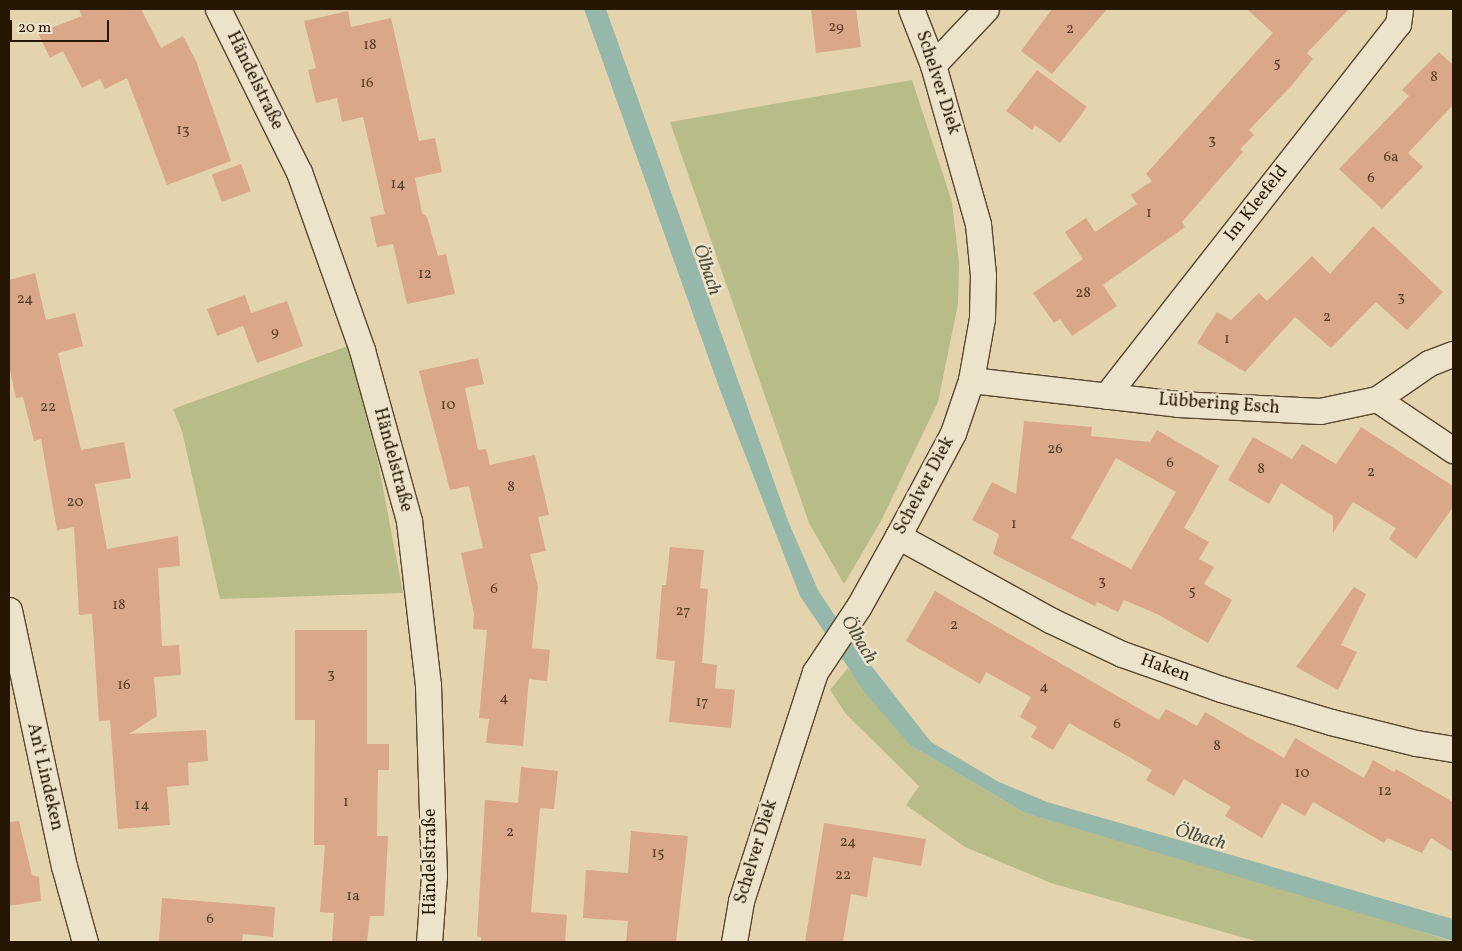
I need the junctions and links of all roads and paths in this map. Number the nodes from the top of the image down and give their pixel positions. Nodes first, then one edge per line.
1 (218, 9) edge
2 (911, 9) edge
3 (986, 9) edge
4 (1400, 9) edge
5 (933, 65) junction
6 (1453, 354) edge
7 (971, 380) junction
8 (1106, 396) junction
9 (1377, 399) junction
10 (1453, 450) edge
11 (898, 536) junction
12 (9, 610) edge
13 (12, 645) edge
14 (1453, 748) edge
15 (85, 942) edge
16 (429, 942) edge
17 (734, 942) edge

1 - 16 street, Händelstraße
2 - 5 street, Schelver Diek
3 - 5 street
4 - 8 street, Im Kleefeld
5 - 7 street, Schelver Diek
6 - 9 street, Lübbering Esch
7 - 8 street, Lübbering Esch
7 - 11 street, Schelver Diek
8 - 9 street, Lübbering Esch
9 - 10 street
11 - 14 street, Haken
11 - 17 street, Schelver Diek
12 - 13 street, An't Lindeken
13 - 15 street, An't Lindeken

